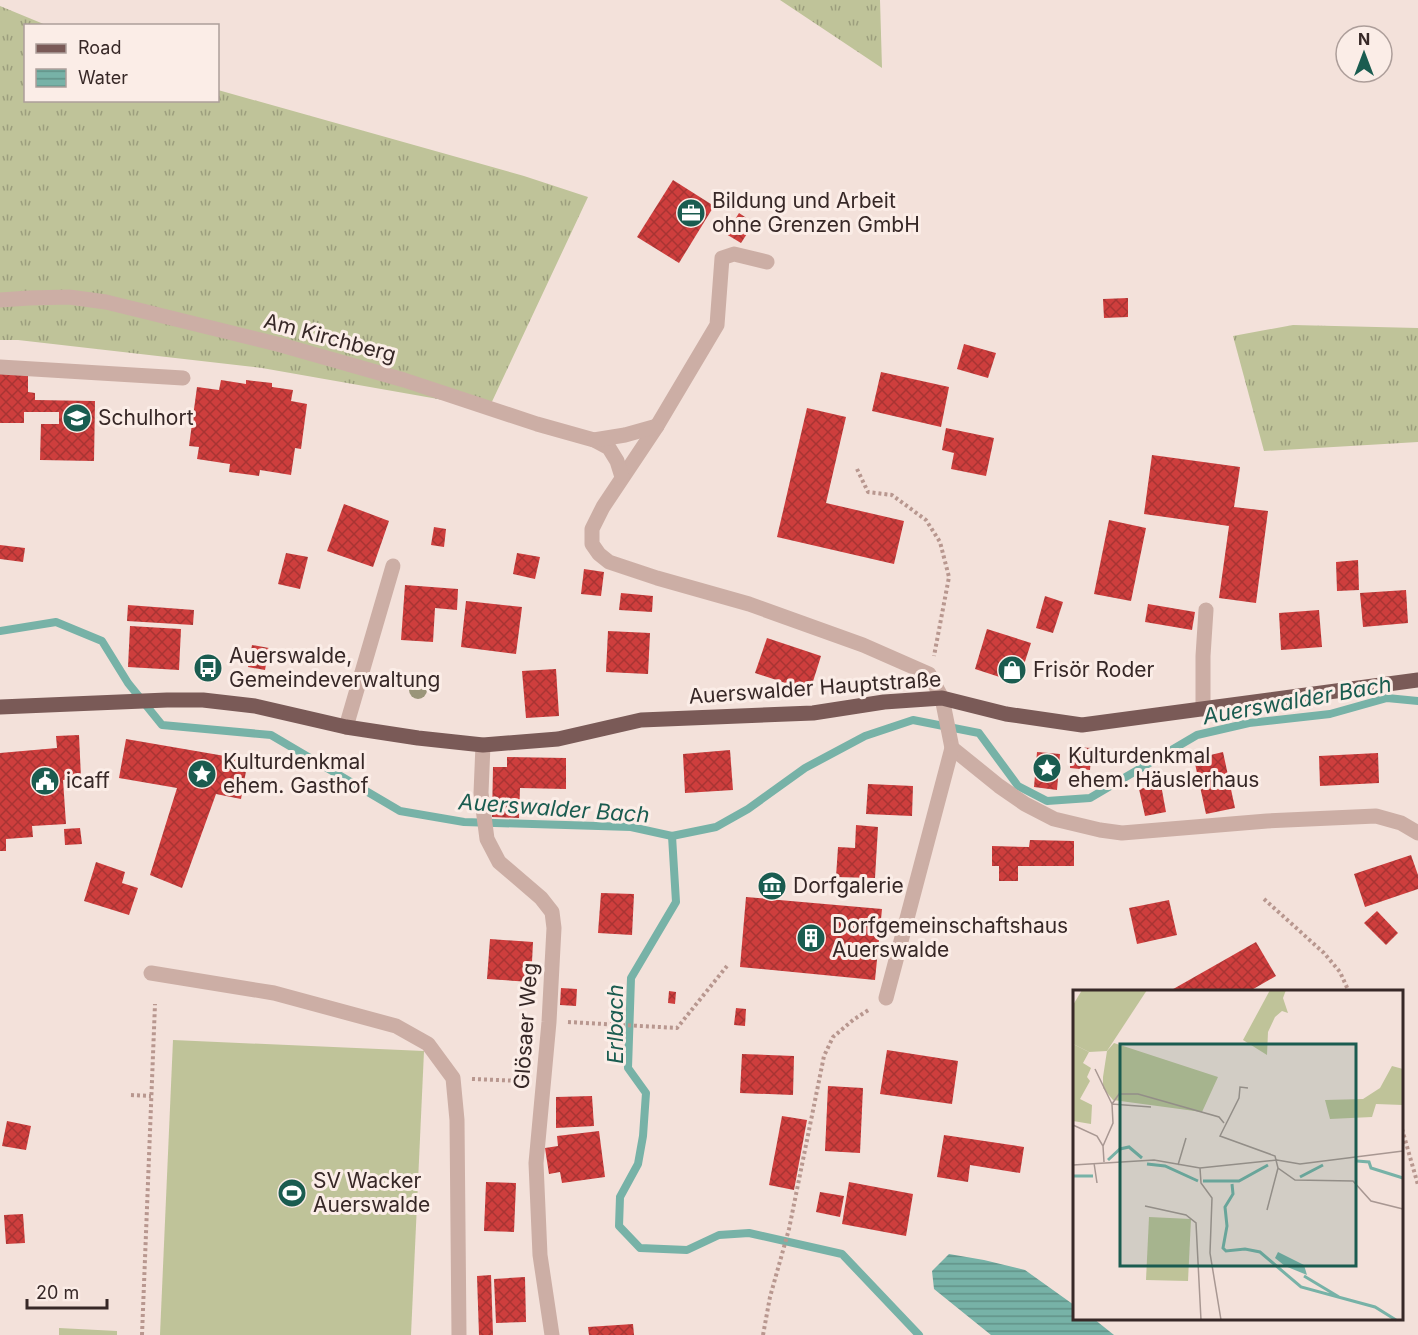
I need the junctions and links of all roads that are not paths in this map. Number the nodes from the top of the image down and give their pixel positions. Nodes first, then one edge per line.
1 (767, 262) dead end
2 (0, 300) edge
3 (0, 367) edge
4 (183, 378) dead end
5 (657, 426) junction
6 (594, 440) junction
7 (622, 477) junction
8 (393, 566) dead end
9 (1206, 610) dead end
10 (1418, 680) edge
11 (942, 698) junction
12 (0, 707) edge
13 (1203, 709) junction
14 (346, 727) junction
15 (951, 743) junction
16 (483, 745) junction
17 (1418, 834) edge
18 (151, 973) dead end
19 (886, 998) road end
20 (459, 1335) edge
21 (552, 1335) edge

1 - 5 street
2 - 6 street, Am Kirchberg
3 - 4 street
5 - 6 street
5 - 7 street
6 - 7 street, Am Kirchberg
7 - 11 street
8 - 14 street
9 - 13 street
10 - 13 main road, Auerswalder Hauptstraße
11 - 13 main road, Auerswalder Hauptstraße
11 - 15 street
11 - 16 main road, Auerswalder Hauptstraße
12 - 14 main road, Auerswalder Hauptstraße
14 - 16 main road, Auerswalder Hauptstraße
15 - 17 street
15 - 19 street
16 - 21 street, Glösaer Weg
18 - 20 street

